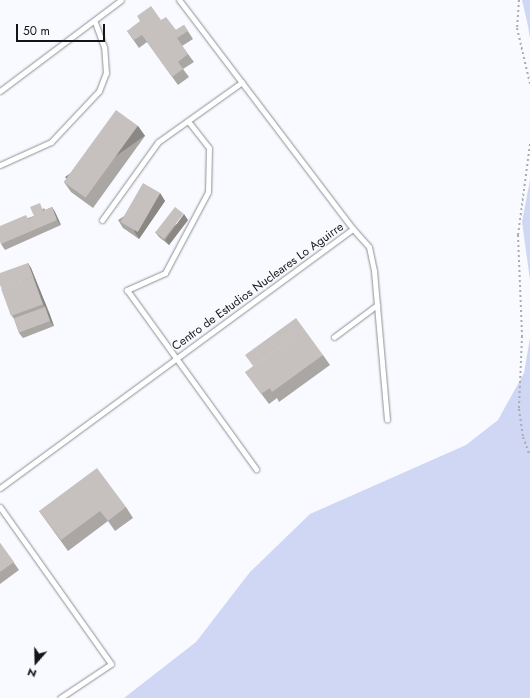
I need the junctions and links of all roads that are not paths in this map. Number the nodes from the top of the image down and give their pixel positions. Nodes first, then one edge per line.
1 (121, 0) edge
2 (179, 0) edge
3 (95, 22) junction
4 (242, 82) junction
5 (0, 91) edge
6 (188, 121) junction
7 (0, 165) edge
8 (102, 220) dead end
9 (353, 229) junction
10 (377, 305) junction
11 (334, 337) dead end
12 (175, 360) junction
13 (387, 419) dead end
14 (256, 469) dead end
15 (0, 488) edge
16 (0, 507) edge
17 (60, 698) edge

1 - 3 lane
2 - 4 lane, Centro de Estudios Nucleares Lo Aguirre
3 - 5 lane
3 - 7 lane
4 - 6 lane
4 - 9 lane, Centro de Estudios Nucleares Lo Aguirre
6 - 8 lane
6 - 12 lane
9 - 10 lane
9 - 12 lane, Centro de Estudios Nucleares Lo Aguirre
10 - 11 lane
10 - 13 lane
12 - 14 lane
12 - 15 lane, Centro de Estudios Nucleares Lo Aguirre
16 - 17 lane

